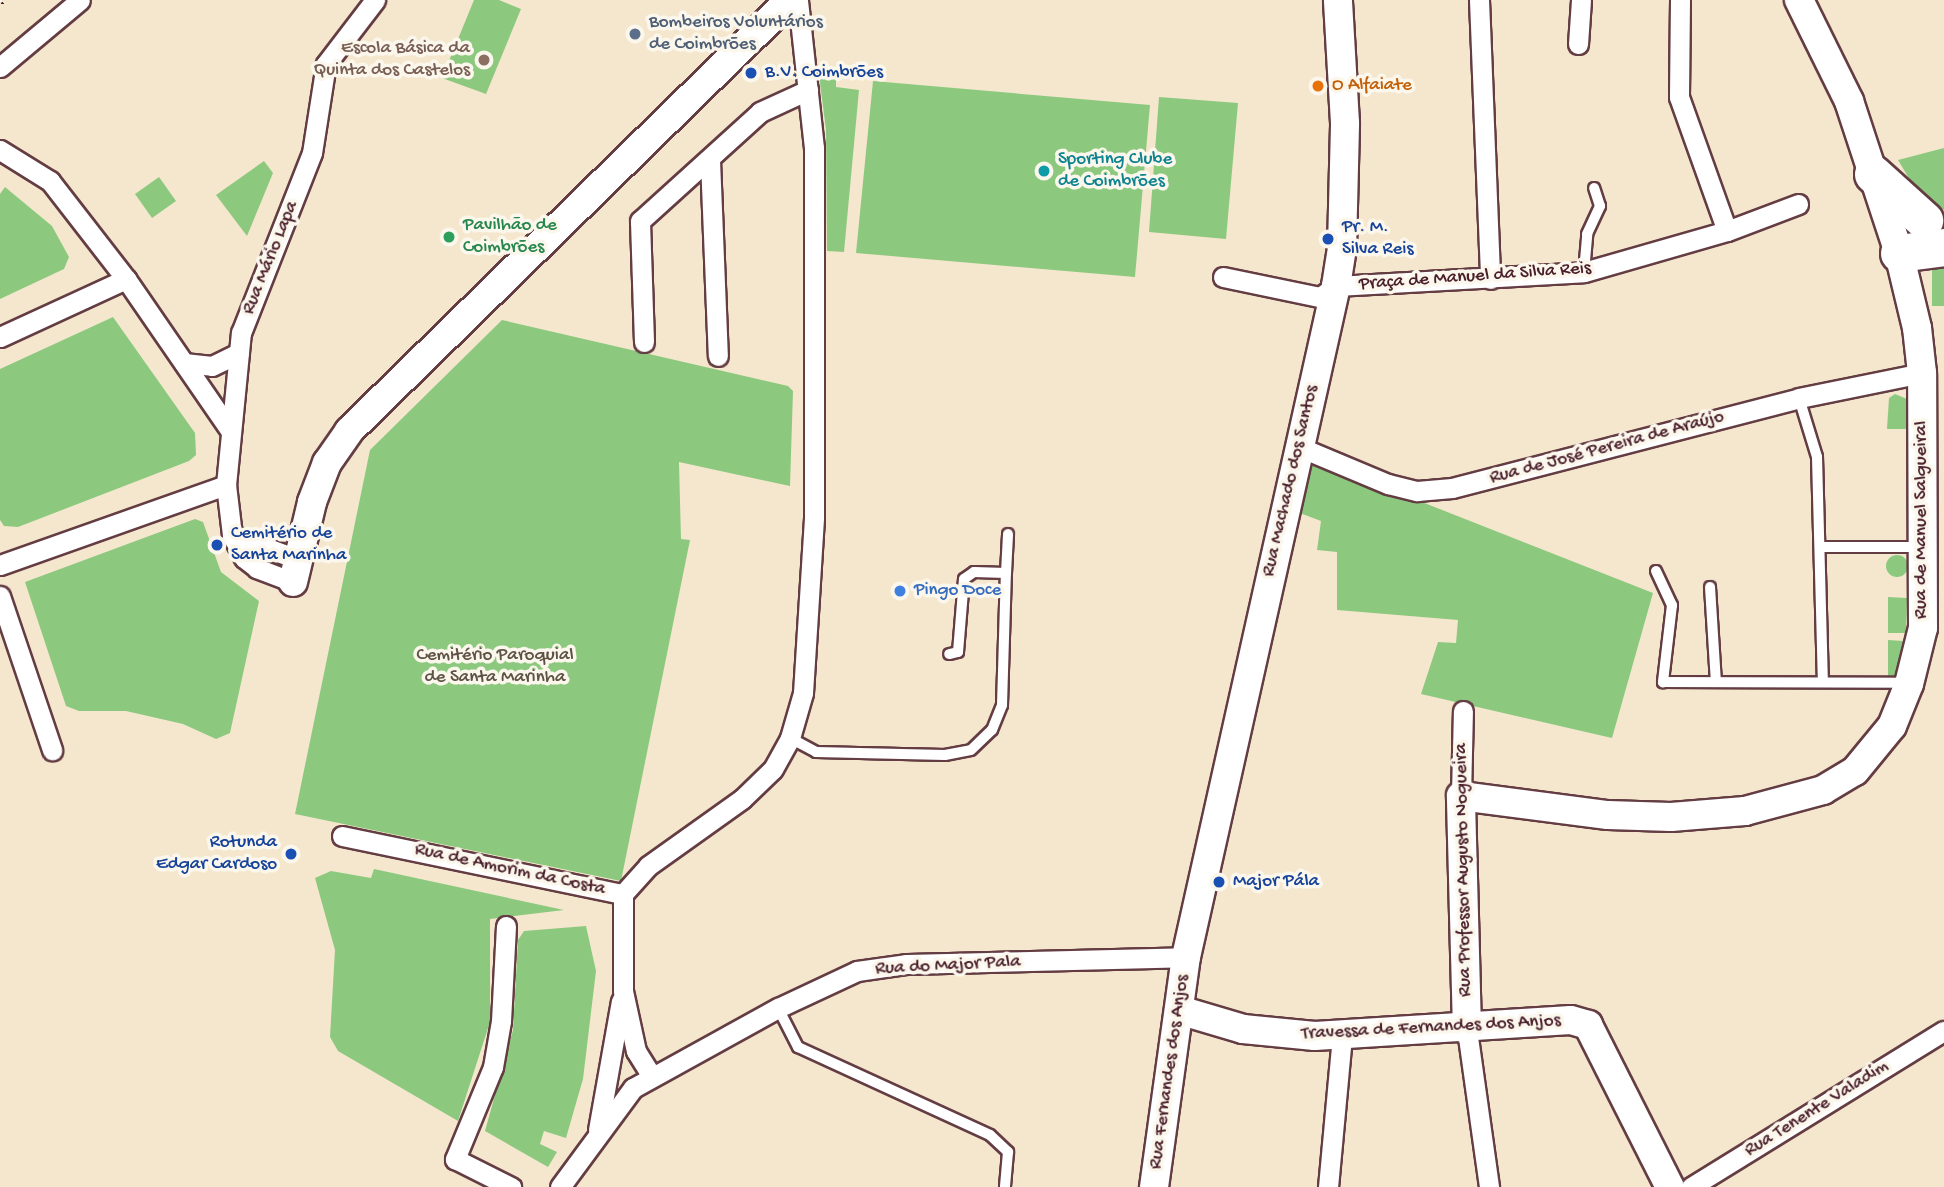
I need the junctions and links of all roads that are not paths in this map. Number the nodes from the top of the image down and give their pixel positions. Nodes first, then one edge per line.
1 (80, 0) edge
2 (375, 0) edge
3 (790, 0) edge
4 (798, 0) edge
5 (1338, 0) edge
6 (1479, 0) edge
7 (1581, 0) edge
8 (1680, 0) edge
9 (1799, 0) edge
10 (1578, 44) dead end
11 (0, 66) edge
12 (808, 90) junction
13 (0, 150) edge
14 (710, 160) junction
15 (1875, 182) joint
16 (1594, 188) dead end
17 (1798, 204) dead end
18 (1727, 231) junction
19 (1920, 234) edge
20 (1584, 272) junction
21 (1223, 277) dead end
22 (126, 279) junction
23 (1490, 279) junction
24 (1336, 286) junction
25 (0, 337) edge
26 (643, 342) dead end
27 (239, 353) junction
28 (719, 356) dead end
29 (184, 363) junction
30 (1922, 373) junction
31 (1799, 398) junction
32 (229, 429) junction
33 (1297, 446) junction
34 (226, 485) junction
35 (1007, 534) dead end
36 (1822, 547) junction
37 (1923, 547) junction
38 (0, 565) edge
39 (295, 570) joint
40 (1656, 571) dead end
41 (1006, 573) junction
42 (1710, 587) dead end
43 (0, 596) edge
44 (949, 654) dead end
45 (1716, 682) junction
46 (1823, 682) junction
47 (1909, 684) junction
48 (1463, 711) dead end
49 (790, 738) junction
50 (52, 750) dead end
51 (1461, 796) junction
52 (342, 836) dead end
53 (623, 894) junction
54 (506, 926) dead end
55 (1186, 957) junction
56 (623, 991) junction
57 (778, 1008) junction
58 (1179, 1010) junction
59 (1467, 1030) junction
60 (1944, 1031) edge
61 (1342, 1035) junction
62 (608, 1070) junction
63 (651, 1076) junction
64 (633, 1088) junction
65 (598, 1135) junction
66 (511, 1187) edge
67 (560, 1187) edge
68 (1006, 1187) edge
69 (1154, 1187) edge
70 (1328, 1187) edge
71 (1489, 1187) edge
72 (1670, 1187) edge
73 (1691, 1187) edge

1 - 11 street
2 - 27 street, Rua Mário Lapa
3 - 39 street
4 - 12 street
5 - 24 street, Rua Machado dos Santos
6 - 23 street
7 - 10 street
8 - 18 street
9 - 15 street
12 - 14 street
12 - 49 street
13 - 22 street
14 - 26 street
14 - 28 street
15 - 19 highway
16 - 20 lane
17 - 18 street, Praça de Manuel da Silva Reis
18 - 20 street, Praça de Manuel da Silva Reis
19 - 30 street, Rua de Manuel Salgueiral
20 - 23 street, Praça de Manuel da Silva Reis
21 - 24 street, Praça de Manuel da Silva Reis
22 - 25 street
22 - 29 street
23 - 24 street, Praça de Manuel da Silva Reis
24 - 33 street, Rua Machado dos Santos
27 - 29 street
27 - 32 street, Rua Mário Lapa
29 - 32 street
30 - 31 street, Rua de José Pereira de Araújo
30 - 37 street, Rua de Manuel Salgueiral
31 - 33 street, Rua de José Pereira de Araújo
31 - 36 lane
32 - 34 street, Rua Mário Lapa
33 - 55 street, Rua Machado dos Santos
34 - 38 street
34 - 39 street, Rua Mário Lapa
35 - 41 lane
36 - 37 lane
36 - 46 lane
37 - 47 street, Rua de Manuel Salgueiral
40 - 45 lane
41 - 44 lane
41 - 49 lane
42 - 45 lane
43 - 50 street
45 - 46 lane
46 - 47 lane
47 - 51 street, Rua de Manuel Salgueiral
48 - 51 street, Rua Professor Augusto Nogueira
49 - 53 street
51 - 59 street, Rua Professor Augusto Nogueira
52 - 53 street, Rua de Amorim da Costa
53 - 56 street, Rua de Amorim da Costa
54 - 66 street
55 - 57 street, Rua do Major Pala
55 - 58 street, Rua Fernandes dos Anjos
56 - 62 street, Rua de Amorim da Costa
56 - 63 street, Rua de Amorim da Costa
57 - 63 street, Rua do Major Pala
57 - 68 lane
58 - 61 street, Travessa de Fernandes dos Anjos
58 - 69 street, Rua Fernandes dos Anjos
59 - 61 street, Travessa de Fernandes dos Anjos
59 - 71 street
59 - 72 street, Travessa de Fernandes dos Anjos
60 - 73 street, Rua Tenente Valadim
61 - 70 street
62 - 64 street
62 - 65 street, Rua de Amorim da Costa
63 - 64 street, Rua do Major Pala
64 - 65 street, Rua do Major Pala
65 - 67 street, Rua do Major Pala

